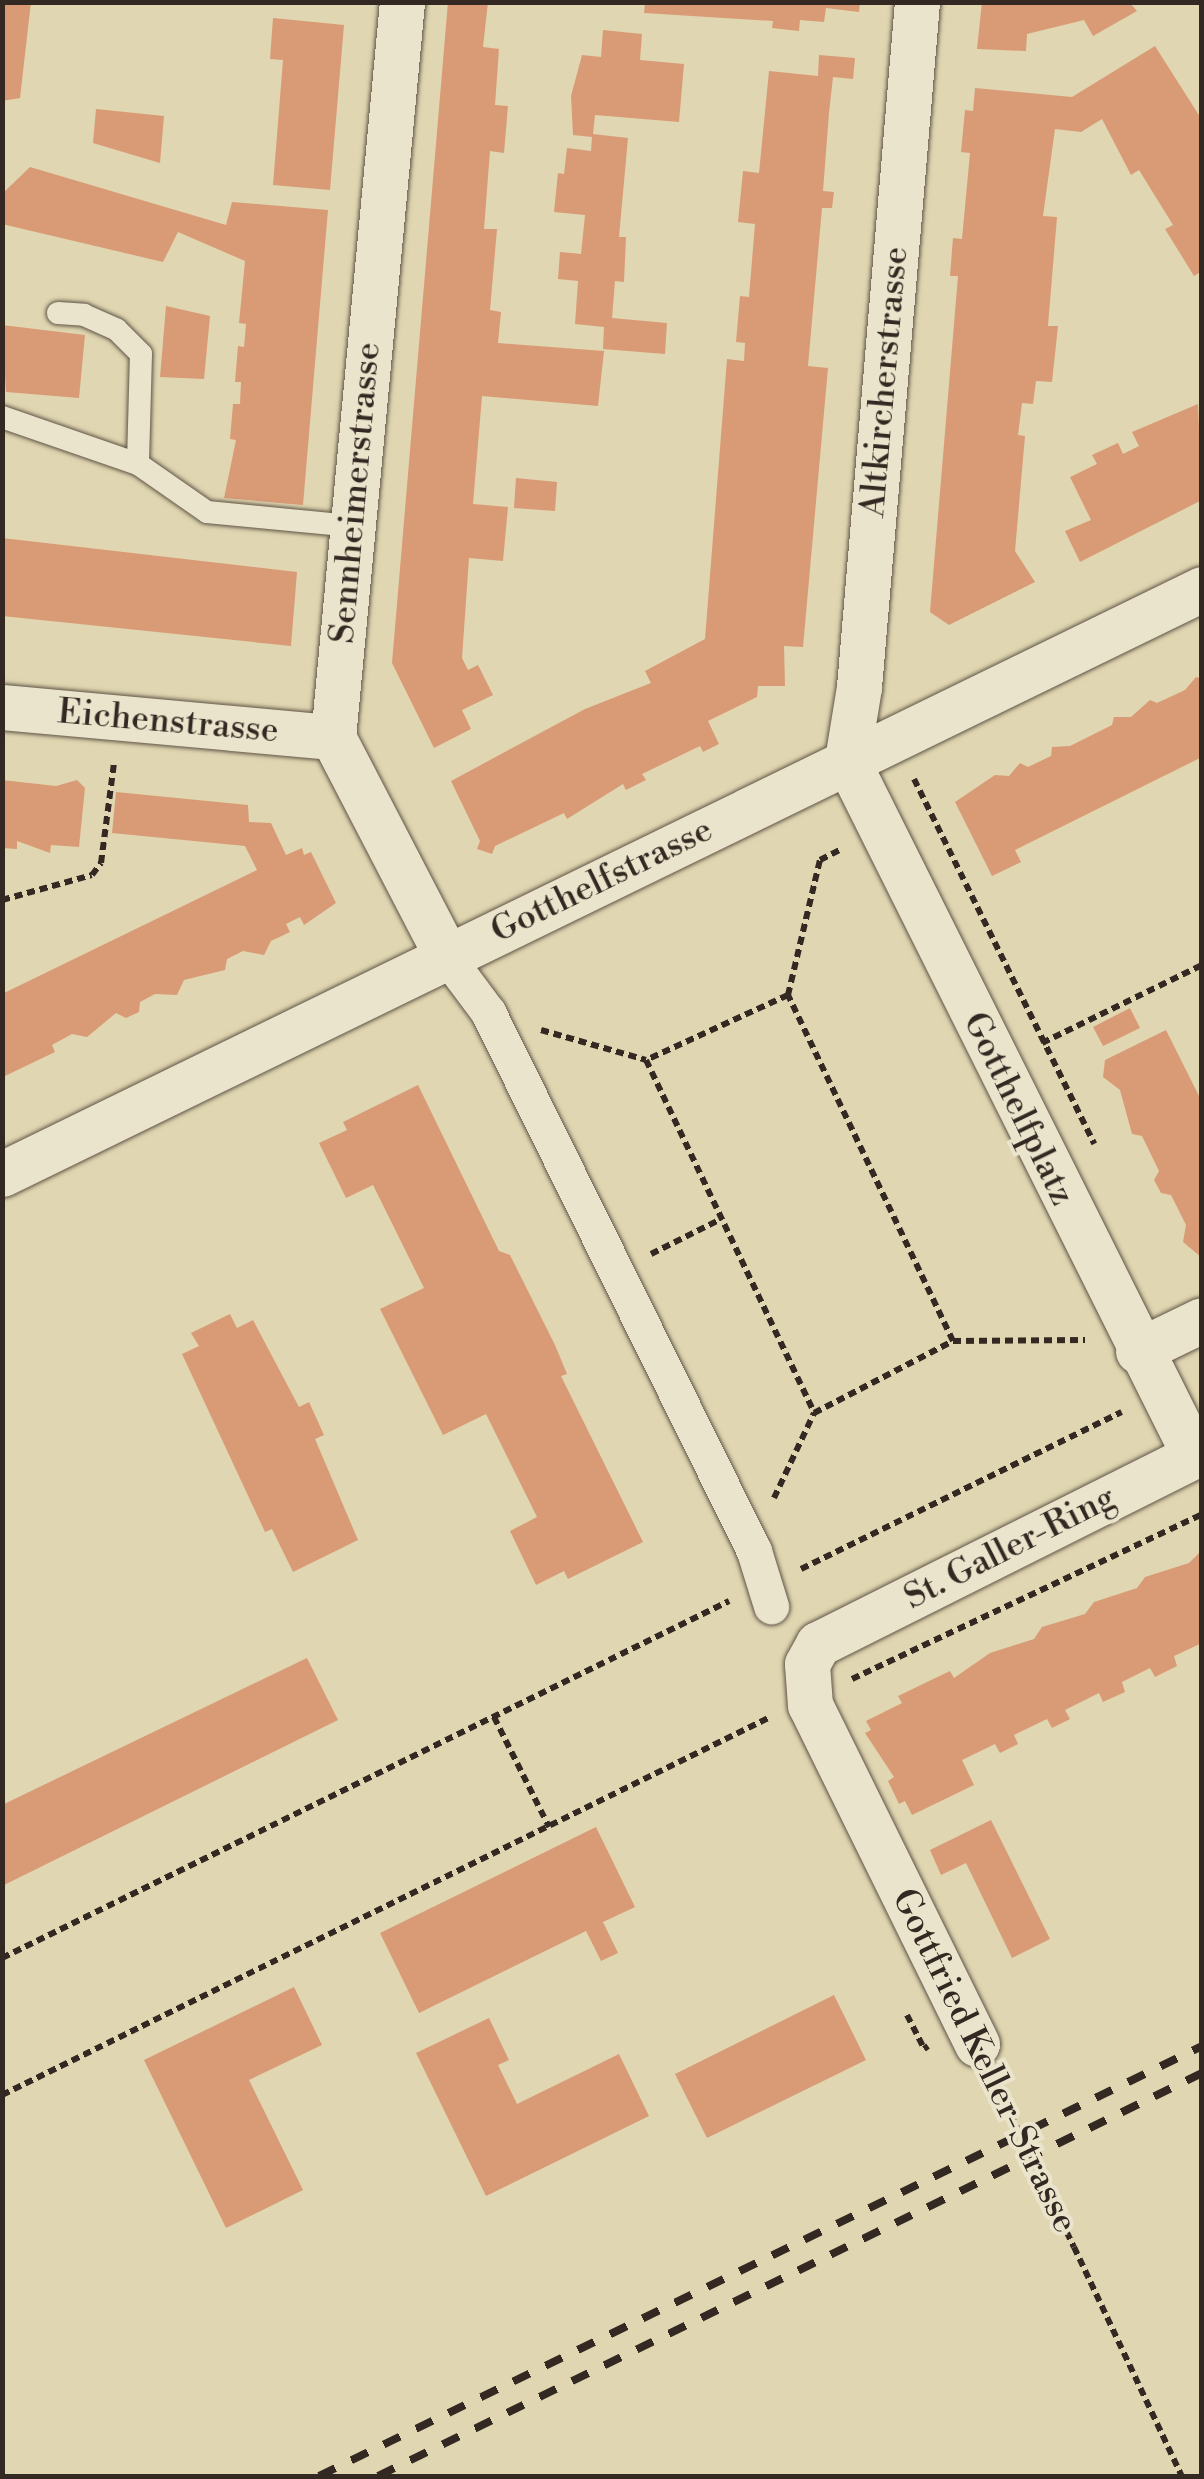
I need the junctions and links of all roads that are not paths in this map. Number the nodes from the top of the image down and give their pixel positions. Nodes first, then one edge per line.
1 (402, 2) edge
2 (917, 2) edge
3 (58, 313) dead end
4 (2, 417) edge
5 (138, 464) junction
6 (353, 526) junction
7 (1202, 588) edge
8 (2, 707) edge
9 (332, 737) junction
10 (846, 760) junction
11 (447, 957) junction
12 (2, 1174) edge
13 (1202, 1320) edge
14 (1138, 1351) junction
15 (1198, 1454) edge
16 (770, 1606) road end
17 (818, 1644) joint
18 (977, 2044) road end

1 - 6 street, Sennheimerstrasse
2 - 10 street, Altkircherstrasse
3 - 5 lane
4 - 5 lane
5 - 6 lane
6 - 9 street, Sennheimerstrasse
7 - 10 street, Gotthelfstrasse
8 - 9 street, Eichenstrasse
9 - 11 street
10 - 11 street, Gotthelfstrasse
10 - 14 street, Gotthelfplatz
11 - 12 street, Gotthelfstrasse
11 - 16 street
13 - 14 street
14 - 15 street, Gotthelfplatz
15 - 17 street, St. Galler-Ring
17 - 18 street, Gottfried Keller-Strasse

